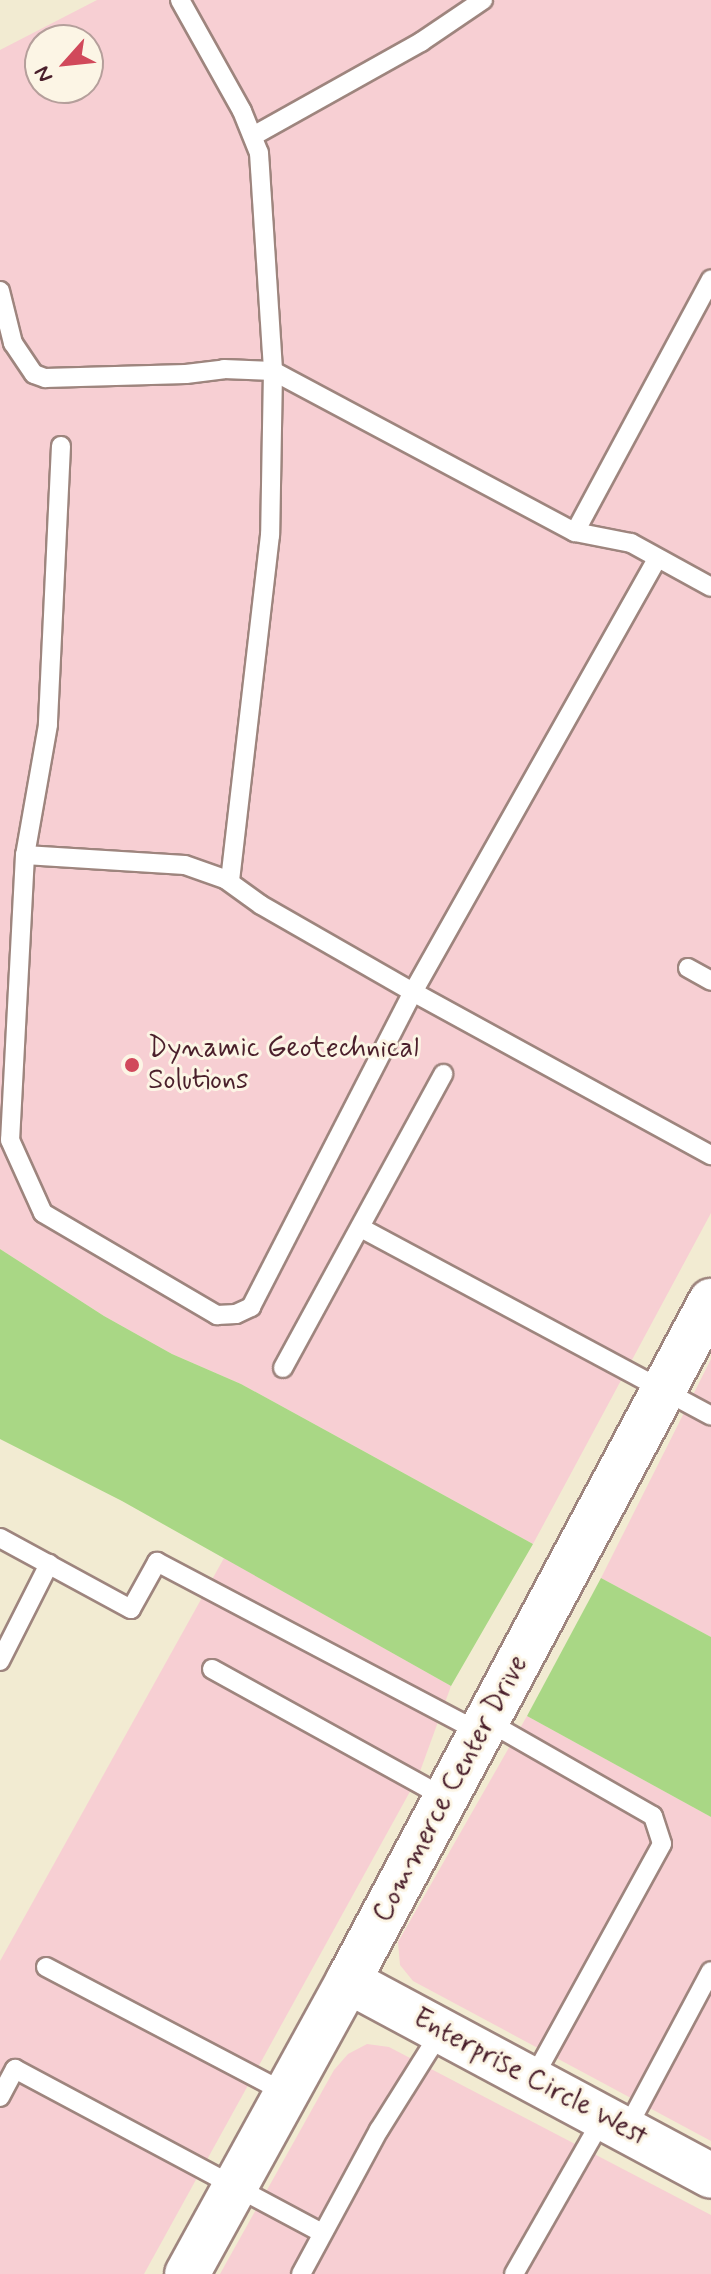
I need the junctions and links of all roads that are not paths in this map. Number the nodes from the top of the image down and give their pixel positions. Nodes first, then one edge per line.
1 (180, 0) edge
2 (483, 0) edge
3 (253, 136) junction
4 (711, 279) edge
5 (0, 291) edge
6 (273, 371) junction
7 (61, 446) dead end
8 (575, 532) junction
9 (658, 558) junction
10 (711, 587) edge
11 (25, 855) junction
12 (230, 882) junction
13 (688, 968) dead end
14 (711, 981) edge
15 (413, 992) junction
16 (443, 1074) dead end
17 (711, 1155) edge
18 (361, 1228) junction
19 (711, 1301) edge
20 (283, 1368) dead end
21 (664, 1393) junction
22 (711, 1416) edge
23 (0, 1538) edge
24 (49, 1564) junction
25 (0, 1661) edge
26 (212, 1669) dead end
27 (484, 1727) junction
28 (446, 1798) junction
29 (46, 1967) dead end
30 (711, 1971) edge
31 (348, 1981) junction
32 (441, 2031) junction
33 (532, 2080) junction
34 (286, 2093) junction
35 (0, 2097) edge
36 (615, 2124) junction
37 (711, 2176) edge
38 (234, 2188) junction
39 (322, 2233) junction
40 (187, 2274) edge
41 (301, 2274) edge
42 (514, 2274) edge

1 - 3 lane
2 - 3 lane
3 - 6 lane
4 - 8 lane
5 - 6 lane
6 - 8 lane
6 - 12 lane
7 - 11 lane
8 - 9 lane
9 - 10 lane
9 - 15 lane
11 - 12 lane
11 - 15 lane
12 - 15 lane
13 - 14 lane
15 - 17 lane
16 - 18 lane
18 - 20 lane
18 - 21 lane
19 - 21 street, Commerce Center Drive
21 - 22 lane
21 - 27 street, Commerce Center Drive
23 - 24 lane
24 - 25 lane
24 - 27 lane
26 - 28 lane
27 - 28 street, Commerce Center Drive
27 - 33 lane
28 - 31 street, Commerce Center Drive
29 - 34 lane
30 - 36 lane
31 - 32 street, Enterprise Circle West
31 - 34 street, Commerce Center Drive
32 - 33 street, Enterprise Circle West
32 - 39 lane
33 - 36 street, Enterprise Circle West
34 - 38 street, Commerce Center Drive
35 - 38 lane
36 - 37 street, Enterprise Circle West
36 - 42 lane
38 - 39 lane
38 - 40 street, Commerce Center Drive
39 - 41 lane

